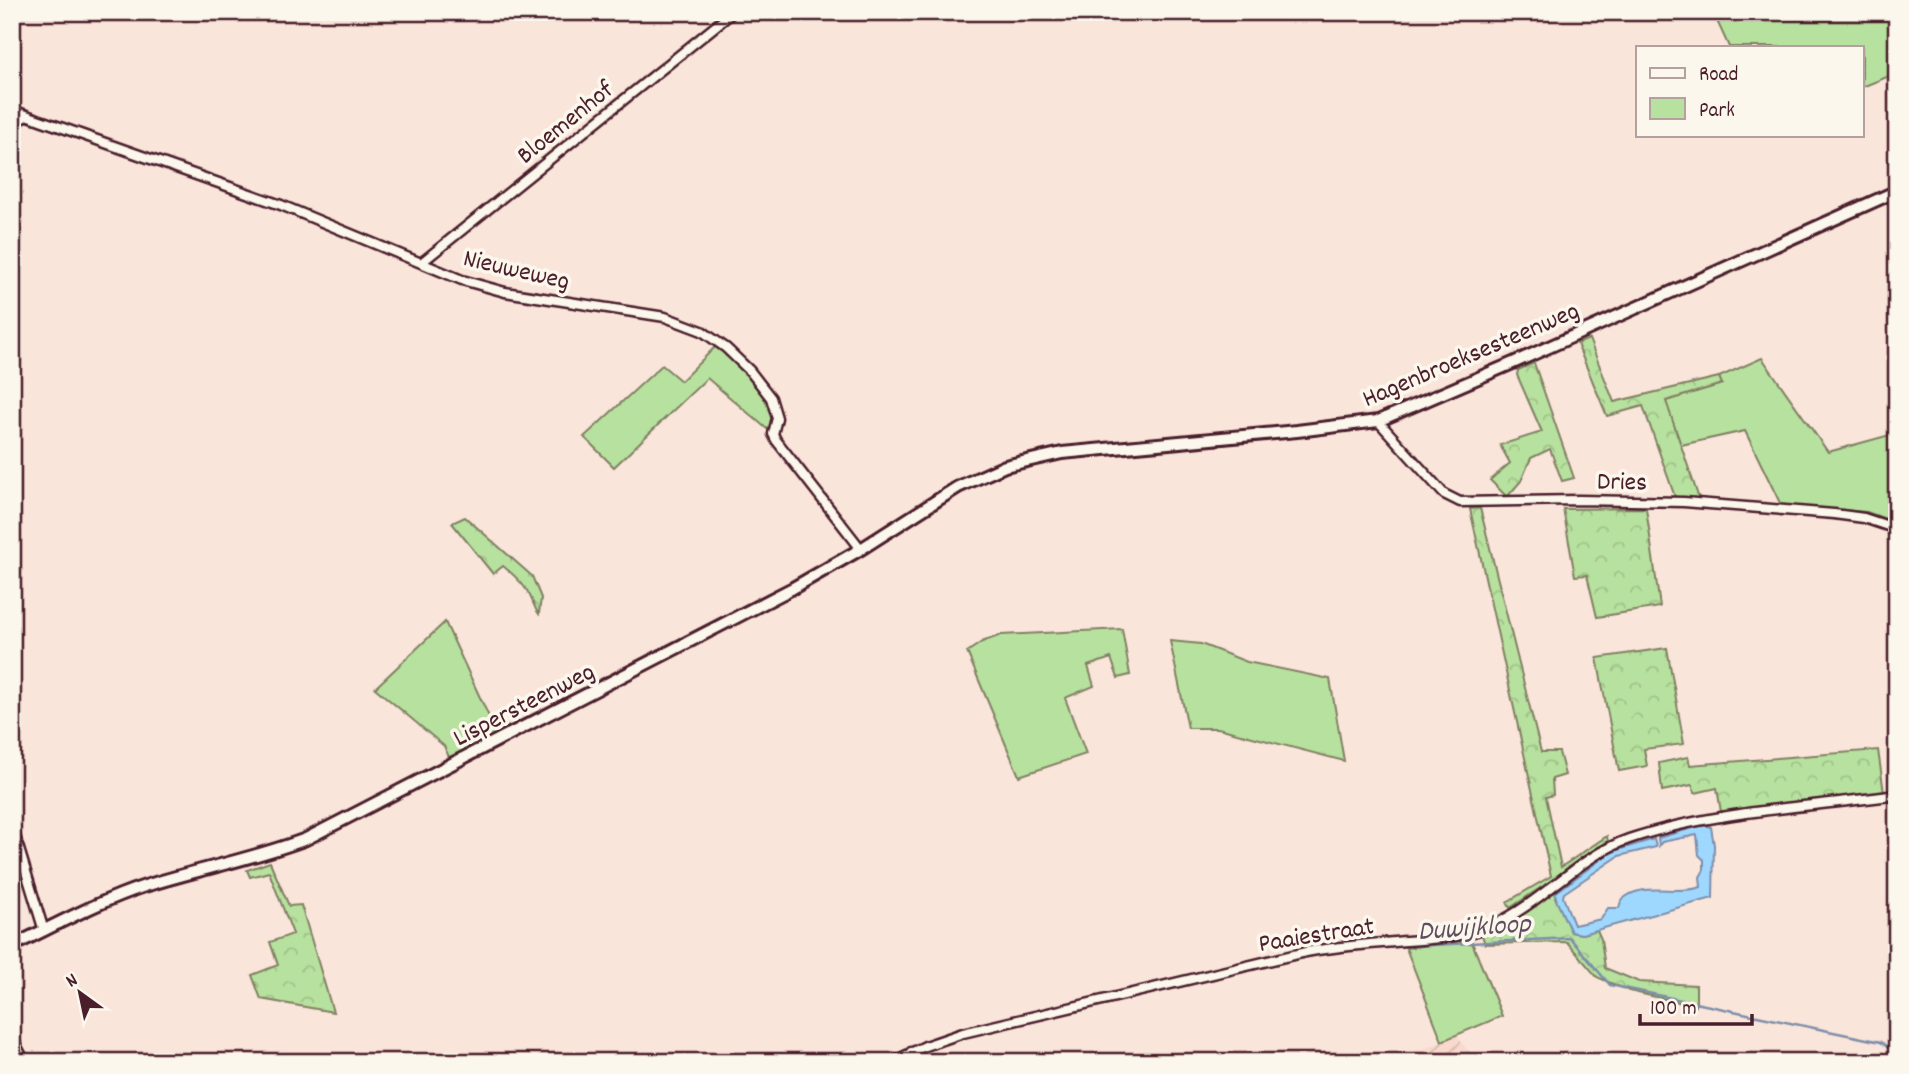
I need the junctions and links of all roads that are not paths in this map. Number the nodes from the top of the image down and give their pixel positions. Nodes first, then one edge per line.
1 (733, 12) edge
2 (865, 12) edge
3 (896, 12) edge
4 (12, 110) edge
5 (26, 115) junction
6 (12, 127) edge
7 (1897, 191) edge
8 (422, 263) junction
9 (1378, 421) junction
10 (1035, 459) joint
11 (1897, 528) edge
12 (861, 550) junction
13 (1897, 795) edge
14 (12, 826) edge
15 (44, 931) junction
16 (12, 946) edge
17 (12, 1037) edge
18 (911, 1052) junction
19 (25, 1062) edge
20 (892, 1062) edge
21 (917, 1062) edge

1 - 8 street, Bloemenhof
2 - 3 street
4 - 5 street, Nieuweweg
5 - 6 street
5 - 8 street, Nieuweweg
7 - 9 street, Hagenbroeksesteenweg
8 - 12 street, Nieuweweg
9 - 10 street, Hagenbroeksesteenweg
9 - 11 street, Dries
10 - 12 street, Lispersteenweg
12 - 15 street, Lispersteenweg
13 - 18 street, Paaiestraat
14 - 15 street
15 - 16 street, Lispersteenweg
17 - 19 street
18 - 20 street, Paaiestraat
18 - 21 street

